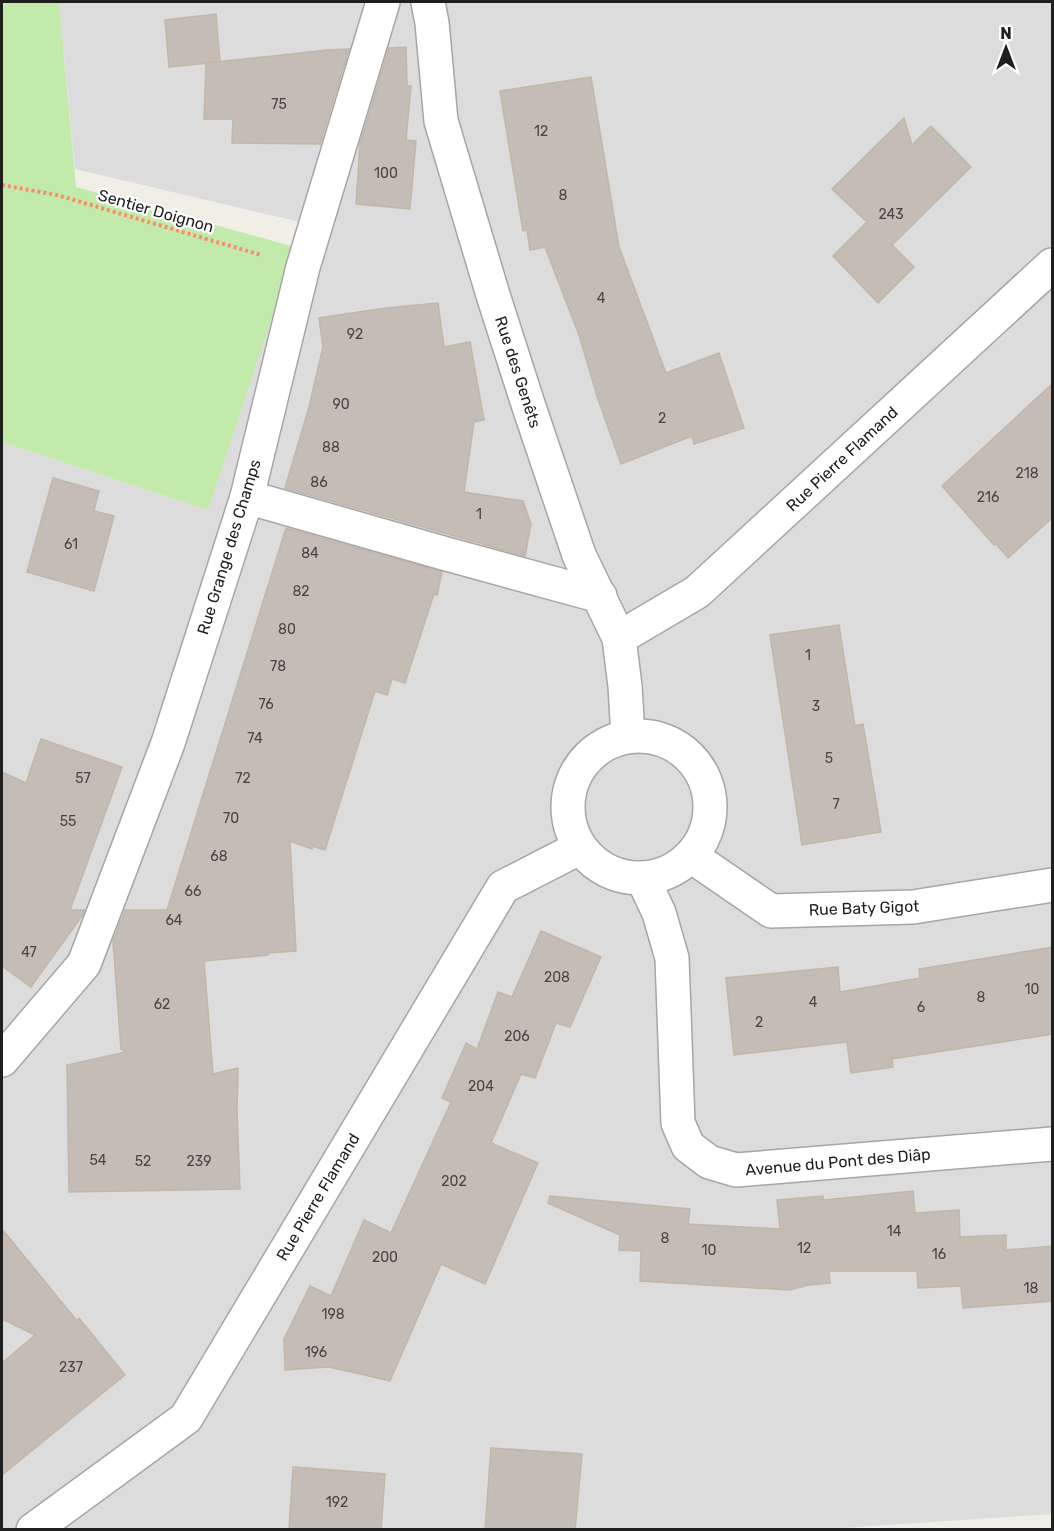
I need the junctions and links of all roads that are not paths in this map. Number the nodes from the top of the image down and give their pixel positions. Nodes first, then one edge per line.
1 (383, 2) edge
2 (428, 2) edge
3 (1053, 266) edge
4 (247, 496) junction
5 (600, 596) junction
6 (619, 638) junction
7 (628, 736) junction
8 (579, 848) junction
9 (691, 856) junction
10 (643, 879) junction
11 (1053, 885) edge
12 (2, 1060) edge
13 (1053, 1144) edge
14 (33, 1530) edge

1 - 4 street, Rue Grange des Champs
2 - 5 street, Rue des Genêts
3 - 6 street, Rue Pierre Flamand
4 - 5 street
4 - 12 street, Rue Grange des Champs
5 - 6 street, Rue des Genêts
6 - 7 street, Rue des Genêts
7 - 8 street
7 - 9 street
8 - 10 street
8 - 14 street, Rue Pierre Flamand
9 - 10 street
9 - 11 street, Rue Baty Gigot
10 - 13 street, Avenue du Pont des Diâp

